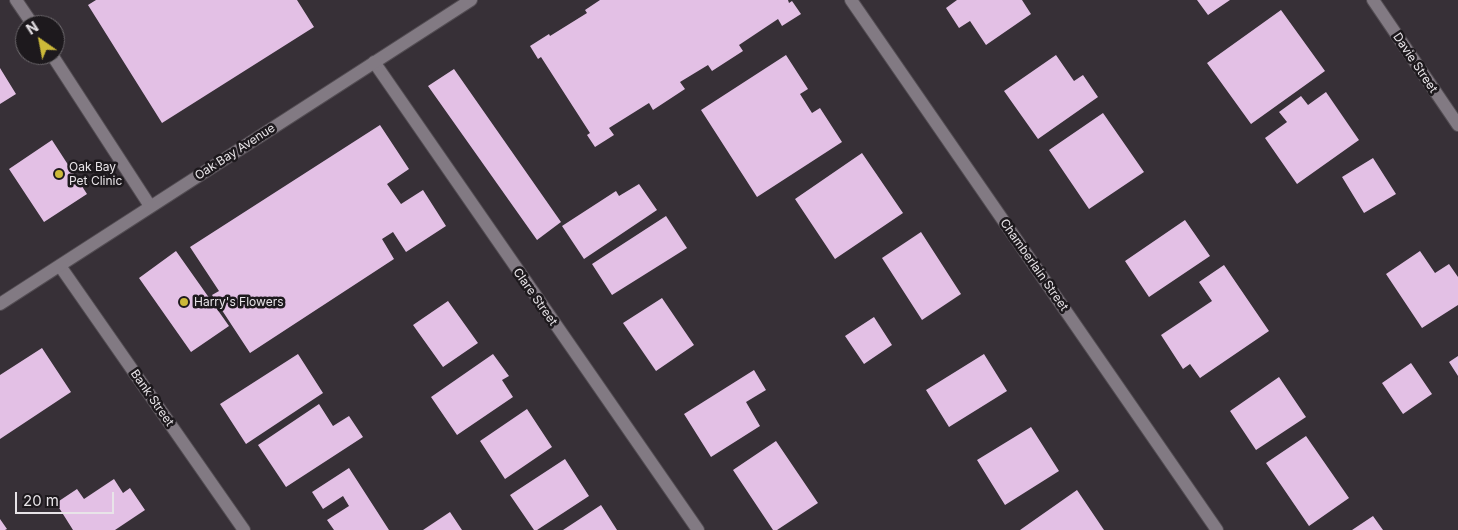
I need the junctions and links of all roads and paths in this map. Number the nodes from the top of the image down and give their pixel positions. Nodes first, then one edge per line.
1 (16, 0) edge
2 (471, 0) edge
3 (851, 0) edge
4 (1373, 0) edge
5 (26, 15) edge
6 (374, 62) junction
7 (58, 65) edge
8 (1458, 125) edge
9 (150, 206) junction
10 (60, 266) junction
11 (0, 304) edge
12 (244, 530) edge
13 (698, 530) edge
14 (1217, 530) edge

1 - 5 street
2 - 6 street, Oak Bay Avenue
3 - 14 street, Chamberlain Street
4 - 8 street, Davie Street
6 - 9 street, Oak Bay Avenue
6 - 13 street, Clare Street
7 - 9 street
9 - 10 street, Oak Bay Avenue
10 - 11 street, Oak Bay Avenue
10 - 12 street, Bank Street

